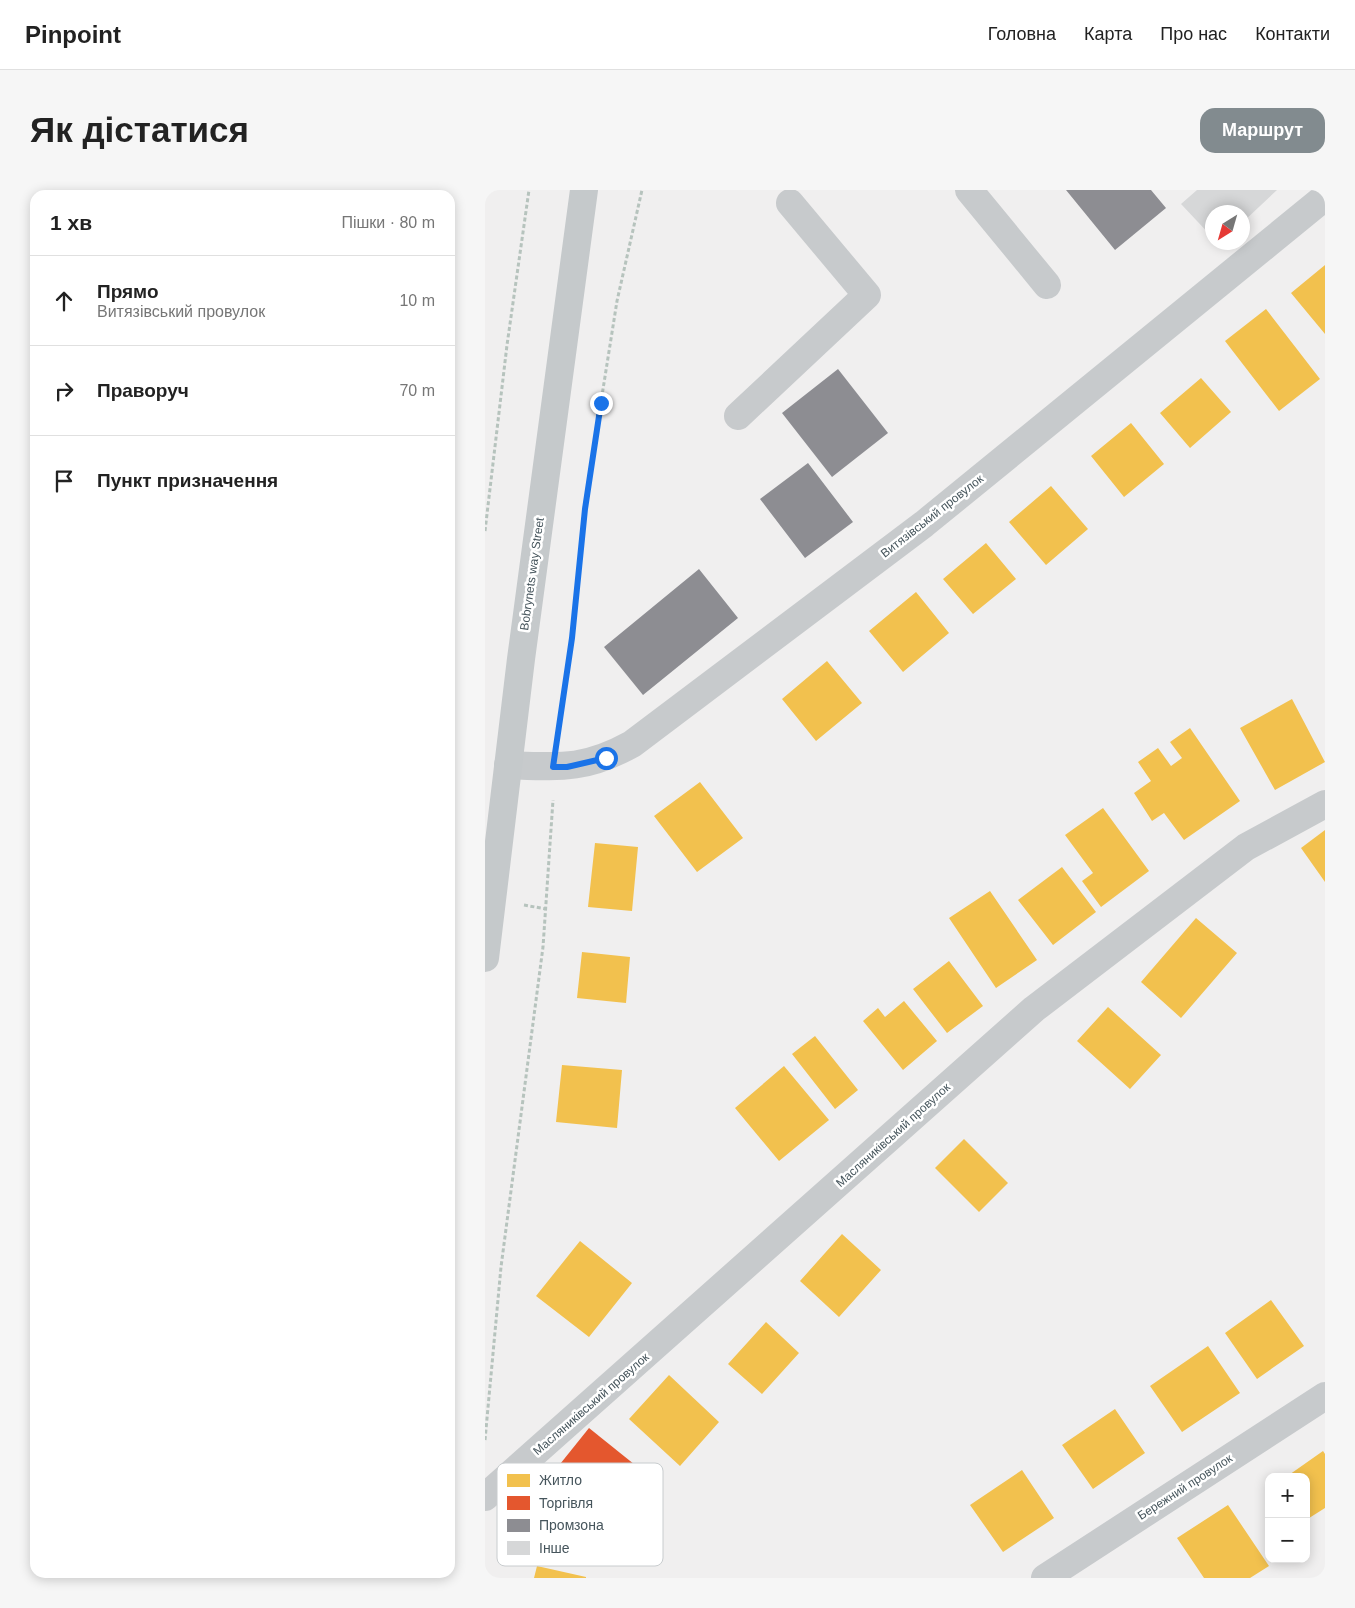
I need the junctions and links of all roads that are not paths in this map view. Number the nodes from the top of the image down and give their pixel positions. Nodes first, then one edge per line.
1 (584, 190) edge
2 (969, 190) edge
3 (786, 194) edge
4 (1325, 197) edge
5 (1047, 285) dead end
6 (738, 416) dead end
7 (508, 765) junction
8 (1325, 804) edge
9 (488, 913) edge
10 (485, 958) edge
11 (1325, 1396) edge
12 (523, 1463) edge
13 (497, 1486) edge
14 (485, 1497) edge
15 (1045, 1578) edge

1 - 7 main road, Bobrynets way Street
2 - 5 street
3 - 6 street
4 - 7 street, Витязівський провулок
7 - 9 main road, Bobrynets way Street
8 - 12 street, Масляниківський провулок
9 - 10 main road, Bobrynets way Street
11 - 15 street, Бережний провулок
13 - 14 street, Масляниківський провулок

